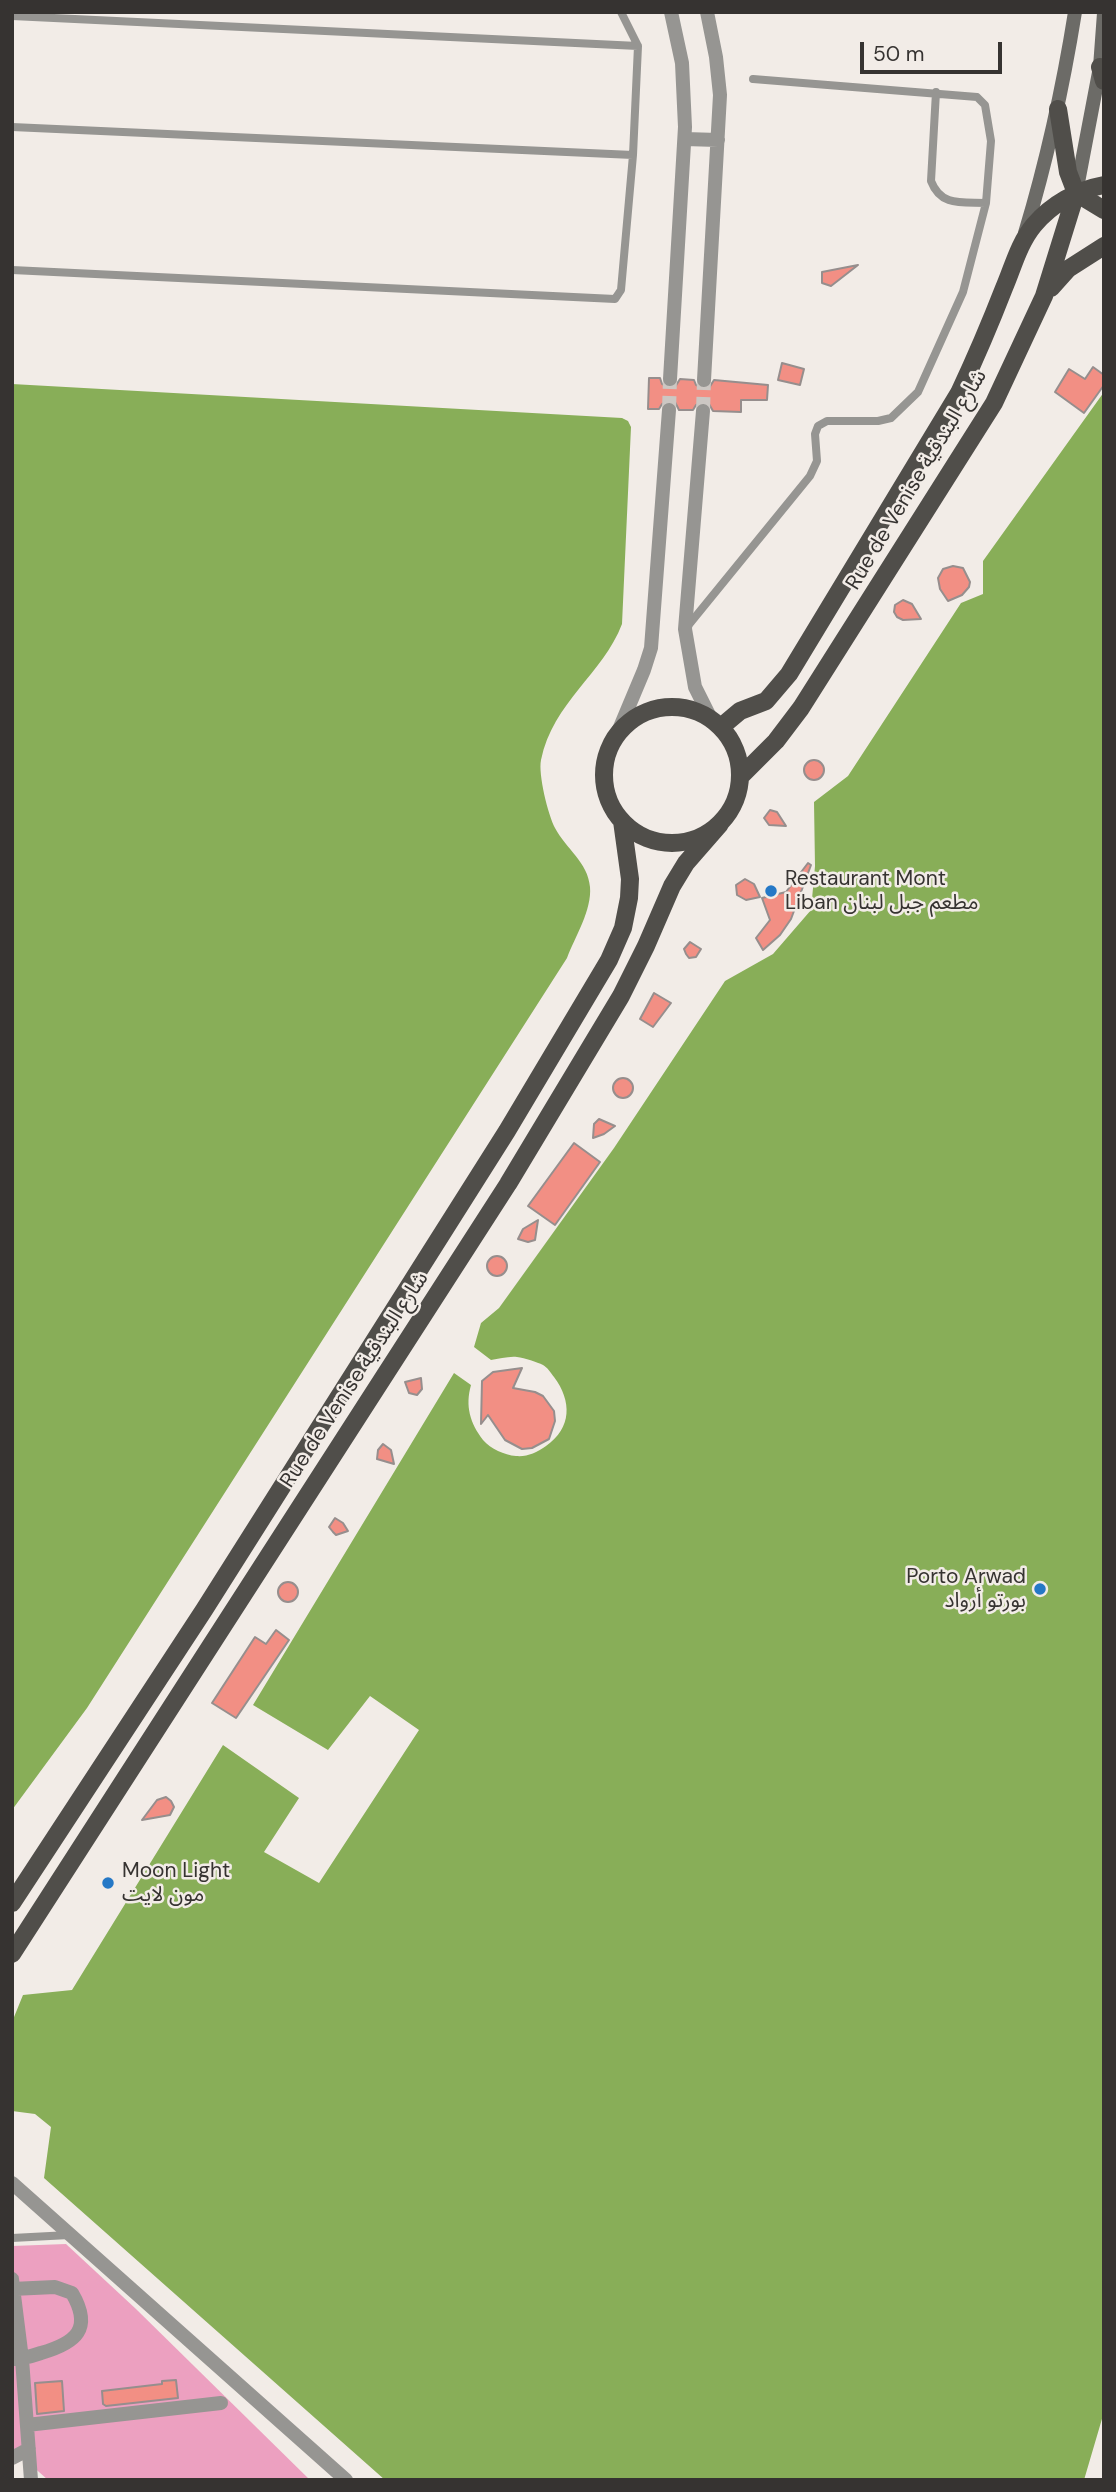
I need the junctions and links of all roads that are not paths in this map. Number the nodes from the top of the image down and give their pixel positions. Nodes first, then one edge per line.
1 (621, 12) edge
2 (671, 12) edge
3 (707, 12) edge
4 (1075, 12) edge
5 (1104, 13) edge
6 (12, 16) edge
7 (638, 46) junction
8 (1102, 74) edge
9 (753, 79) dead end
10 (936, 92) junction
11 (1058, 109) junction
12 (12, 127) edge
13 (685, 139) junction
14 (718, 140) junction
15 (634, 155) junction
16 (1104, 185) edge
17 (1076, 193) junction
18 (986, 203) junction
19 (1104, 210) edge
20 (1023, 242) junction
21 (1104, 246) edge
22 (12, 270) edge
23 (1044, 296) junction
24 (670, 379) tunnel mouth
25 (704, 380) tunnel mouth
26 (668, 410) tunnel mouth
27 (703, 411) tunnel mouth
28 (685, 629) junction
29 (716, 723) junction
30 (618, 732) junction
31 (741, 776) junction
32 (622, 821) junction
33 (720, 824) junction
34 (12, 1903) edge
35 (12, 1954) edge
36 (12, 2183) edge
37 (71, 2235) junction
38 (12, 2238) edge
39 (13, 2286) edge
40 (17, 2359) edge
41 (221, 2403) dead end
42 (27, 2426) junction
43 (29, 2449) junction
44 (12, 2458) edge
45 (31, 2480) edge
46 (346, 2480) edge

1 - 7 lane
2 - 13 street
3 - 14 street
4 - 11 main road, Rue de Venise شارع البندقية
5 - 8 main road, Rue de Venise شارع البندقية
6 - 7 lane
7 - 15 lane
8 - 17 main road, Rue de Venise شارع البندقية
9 - 10 lane
10 - 18 lane
10 - 18 lane
11 - 17 main road
11 - 20 main road, Rue de Venise شارع البندقية
12 - 15 lane
13 - 14 street
13 - 24 street
14 - 25 street
15 - 22 lane
16 - 17 main road
17 - 19 main road
17 - 20 main road
17 - 23 main road, Rue de Venise شارع البندقية
18 - 28 lane
20 - 29 main road, Rue de Venise شارع البندقية
21 - 23 main road
23 - 31 main road, Rue de Venise شارع البندقية
26 - 30 street
27 - 28 street
28 - 29 street
29 - 30 main road
29 - 31 main road
30 - 32 main road
31 - 33 main road
32 - 33 main road
32 - 34 main road, Rue de Venise شارع البندقية
33 - 35 main road, Rue de Venise شارع البندقية
36 - 37 street
37 - 38 lane
37 - 46 street
39 - 40 street
39 - 40 street
40 - 42 street
41 - 42 street
42 - 43 street
43 - 44 street
43 - 45 street

